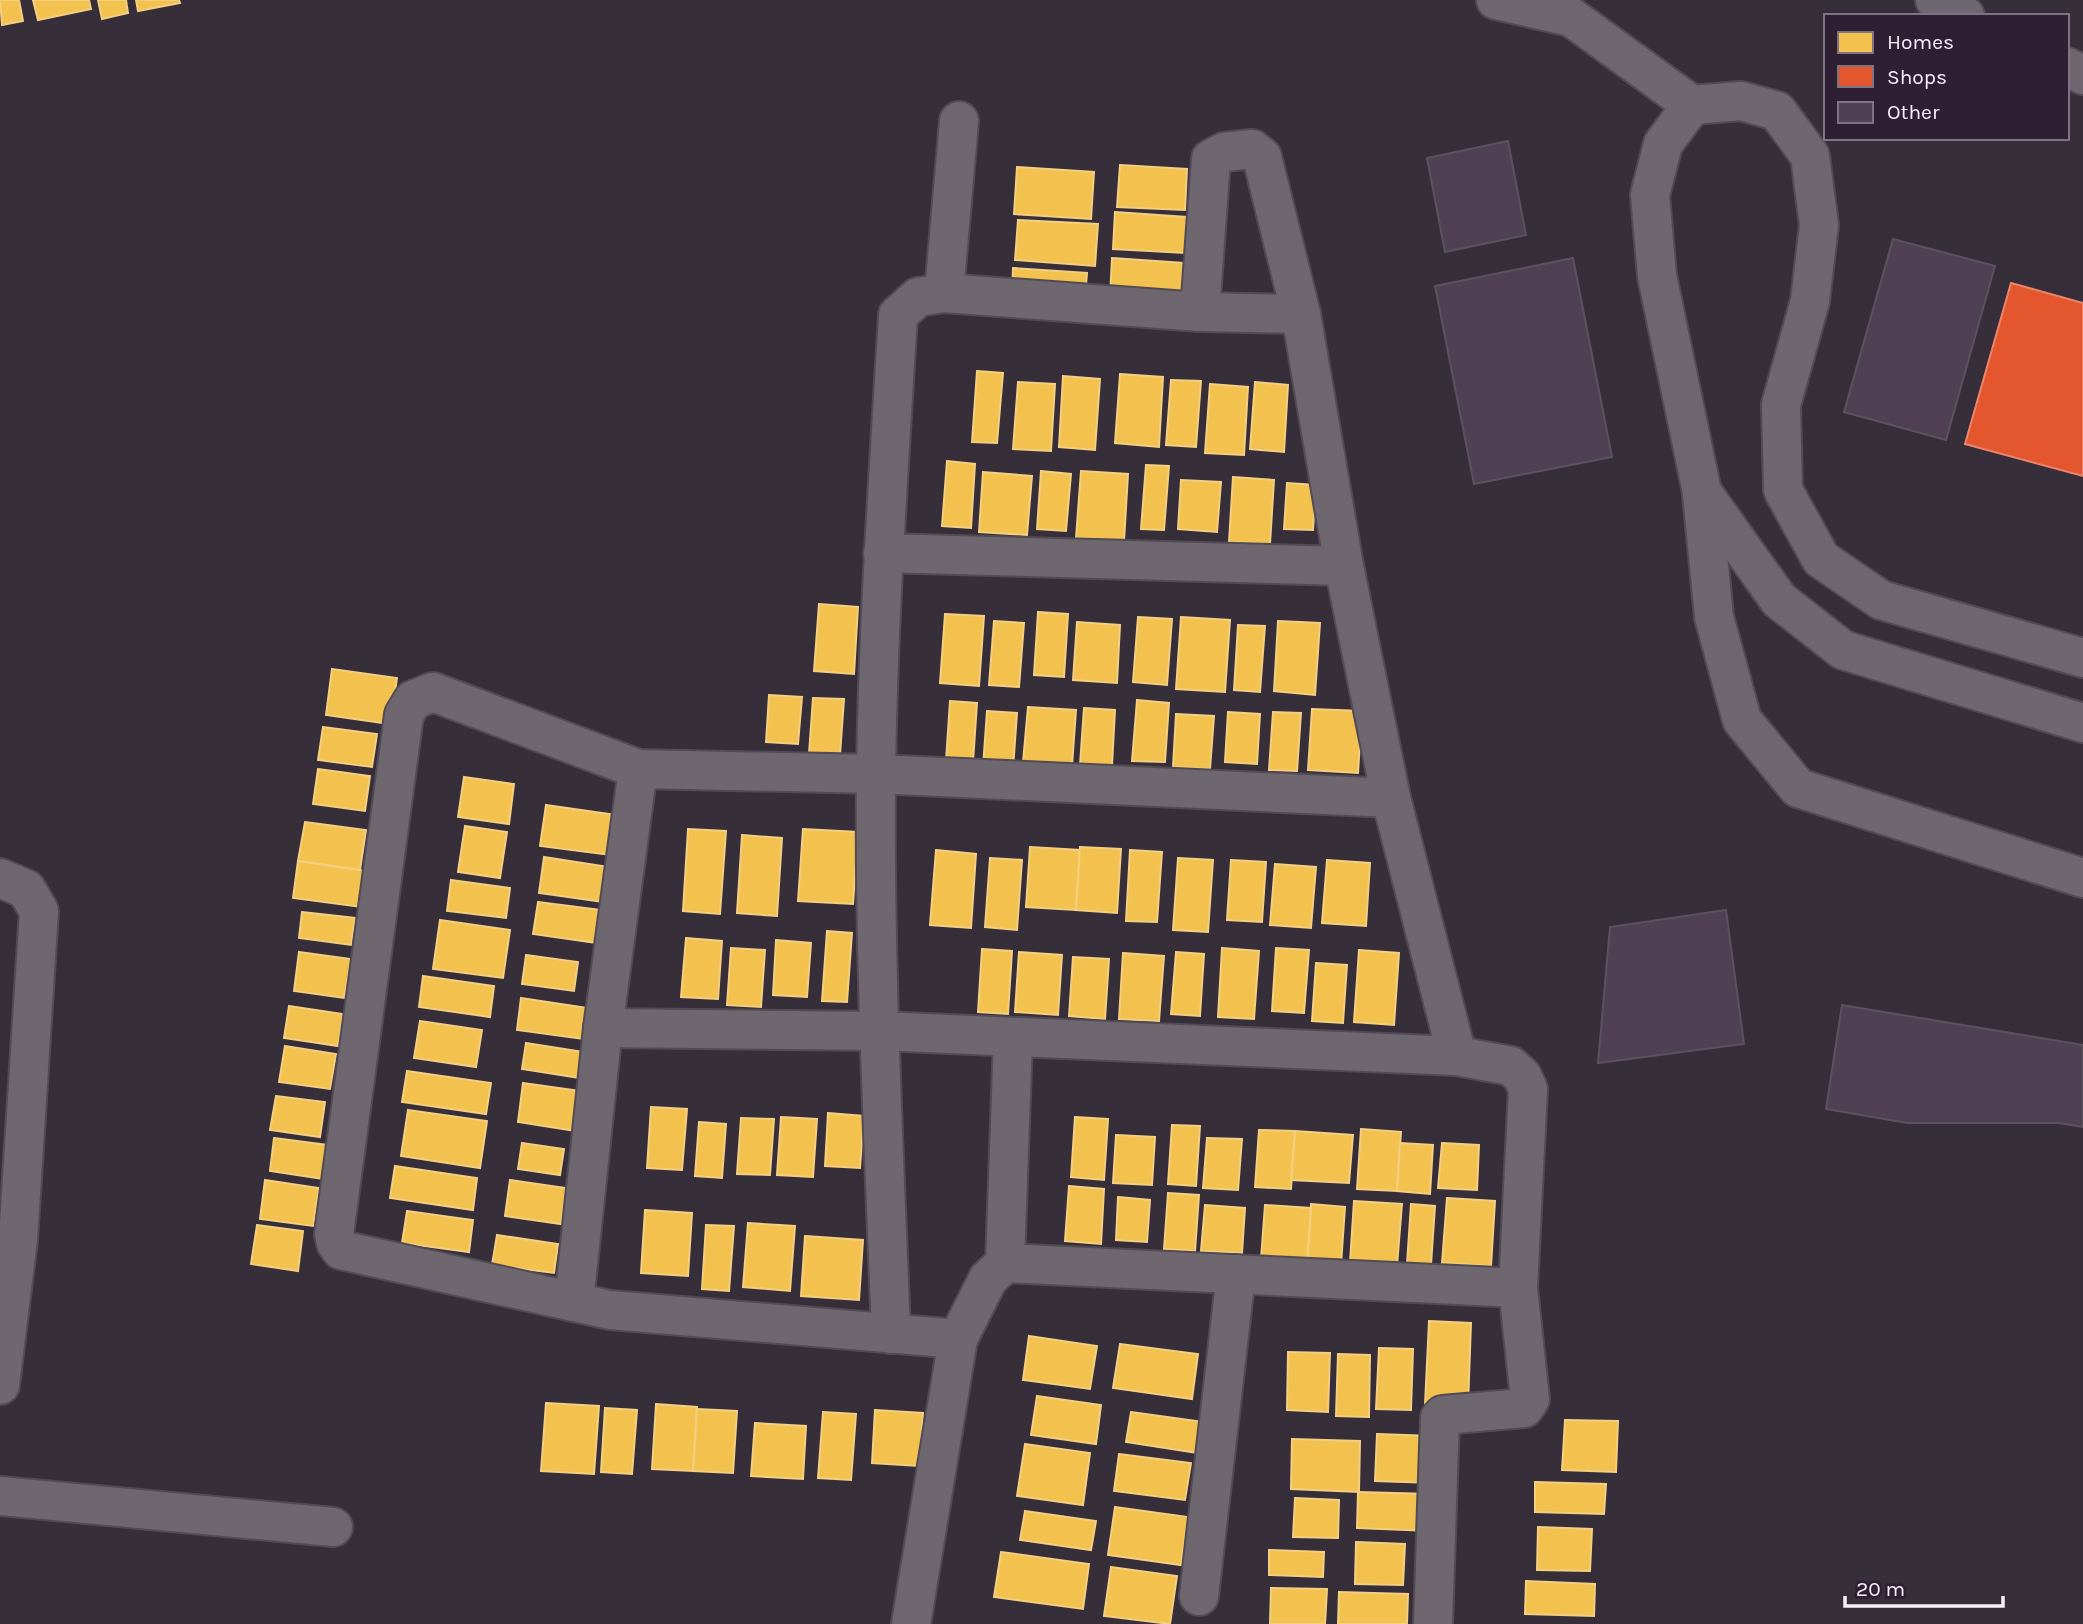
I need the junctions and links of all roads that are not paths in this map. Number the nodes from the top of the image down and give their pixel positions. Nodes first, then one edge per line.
1 (1496, 0) edge
2 (1935, 0) edge
3 (1961, 14) edge
4 (1692, 105) junction
5 (959, 121) dead end
6 (944, 293) junction
7 (1200, 312) junction
8 (1301, 314) junction
9 (1702, 492) junction
10 (883, 553) junction
11 (1345, 566) junction
12 (2083, 658) edge
13 (2083, 723) edge
14 (638, 769) junction
15 (876, 774) junction
16 (1391, 798) junction
17 (0, 878) edge
18 (2083, 878) edge
19 (603, 1028) junction
20 (880, 1031) junction
21 (1013, 1038) junction
22 (1457, 1056) junction
23 (1005, 1263) junction
24 (1236, 1274) junction
25 (1518, 1288) junction
26 (574, 1302) junction
27 (891, 1334) junction
28 (958, 1339) junction
29 (0, 1385) edge
30 (0, 1496) edge
31 (333, 1527) dead end
32 (1199, 1596) dead end
33 (911, 1624) edge
34 (1433, 1624) edge

1 - 4 street
2 - 3 street
4 - 9 street
4 - 12 street
5 - 6 street
6 - 7 street
6 - 10 street
7 - 8 street
7 - 8 street
8 - 11 street
9 - 13 street
9 - 18 street
10 - 11 street
10 - 15 street
11 - 16 street
14 - 15 street
14 - 19 street
14 - 26 street
15 - 16 street
15 - 20 street
16 - 22 street
17 - 29 street
19 - 20 street
19 - 26 street
20 - 21 street
20 - 27 street
21 - 22 street
21 - 23 street
22 - 25 street
23 - 24 street
23 - 28 street
24 - 25 street
24 - 32 street
25 - 34 street
26 - 27 street
27 - 28 street
28 - 33 street
30 - 31 street

